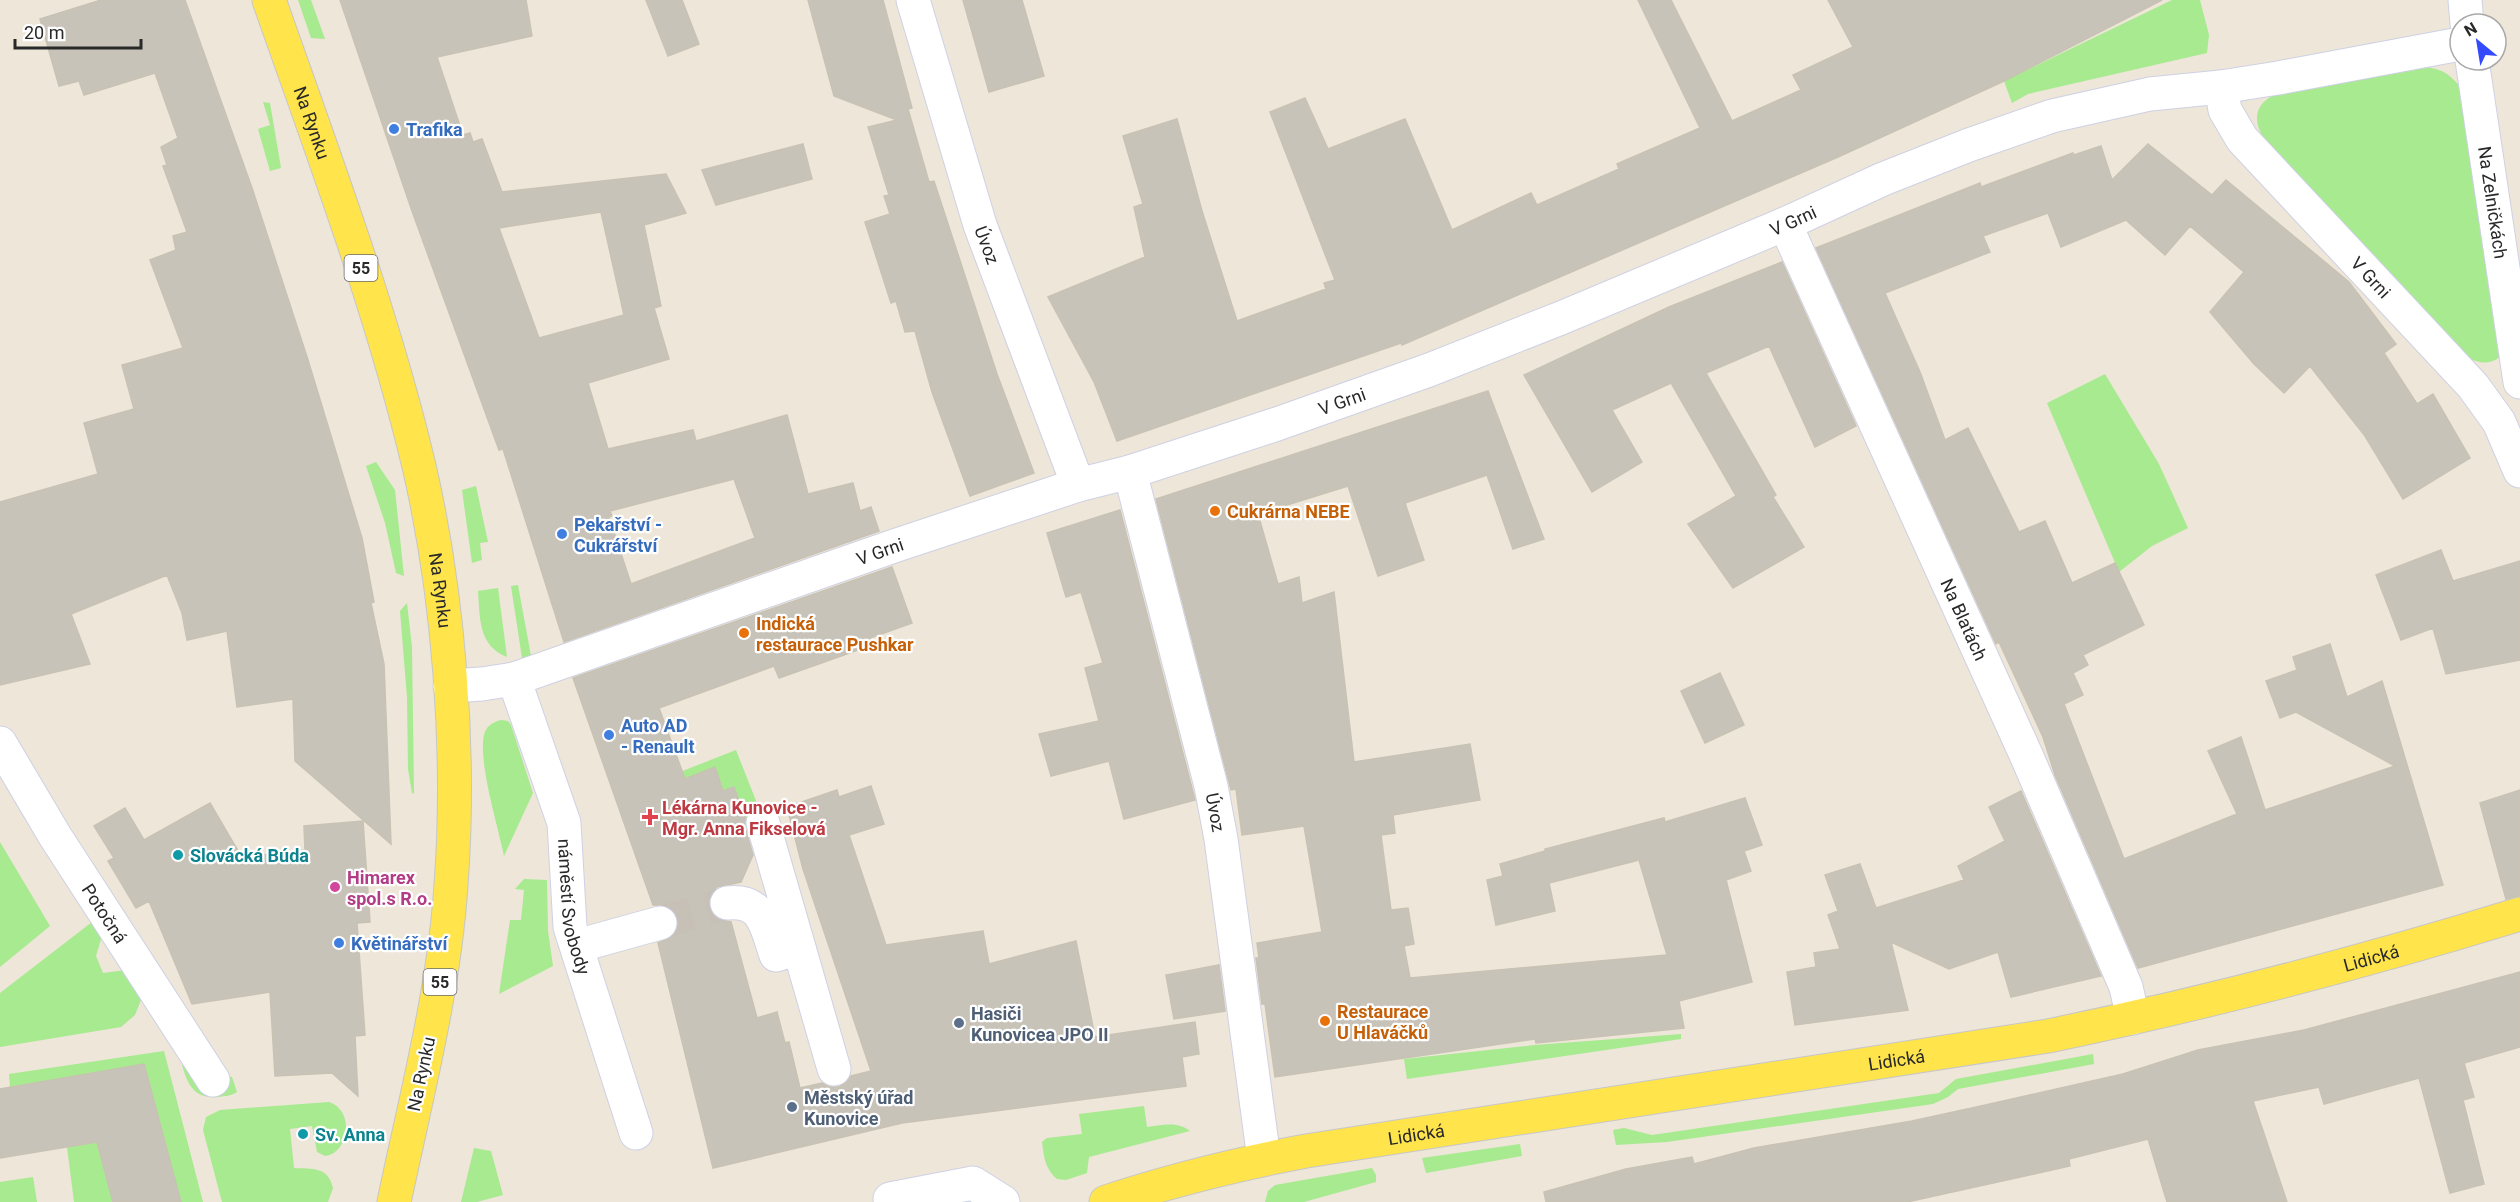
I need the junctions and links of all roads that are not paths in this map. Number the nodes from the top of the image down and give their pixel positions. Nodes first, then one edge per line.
1 (269, 0) edge
2 (913, 0) edge
3 (2448, 46) edge
4 (2474, 72) edge
5 (2221, 87) junction
6 (1785, 224) junction
7 (2520, 382) edge
8 (2520, 471) edge
9 (1130, 472) junction
10 (1078, 485) junction
11 (514, 679) junction
12 (450, 686) junction
13 (0, 743) edge
14 (762, 823) dead end
15 (727, 903) tunnel mouth
16 (2520, 914) edge
17 (660, 923) tunnel mouth
18 (577, 946) junction
19 (799, 948) junction
20 (2133, 1018) junction
21 (834, 1069) dead end
22 (213, 1080) dead end
23 (636, 1133) dead end
24 (1264, 1159) junction
25 (890, 1199) dead end
26 (394, 1202) edge
27 (1003, 1202) edge
28 (1106, 1202) edge

1 - 12 main road, Na Rynku / 55
2 - 10 street, Úvoz
3 - 5 street, V Grni
4 - 7 street, Na Zelničkách
5 - 6 street, V Grni
5 - 8 street, V Grni
6 - 9 street, V Grni
6 - 20 street, Na Blatách
9 - 10 street, V Grni
9 - 24 street, Úvoz
10 - 11 street, V Grni
11 - 12 street, V Grni
11 - 18 street, náměstí Svobody
12 - 26 main road, Na Rynku / 55
13 - 22 street, Potočná
14 - 19 street
15 - 19 street
16 - 20 main road, Lidická
17 - 18 street
18 - 23 street, náměstí Svobody
19 - 21 street
20 - 24 main road, Lidická
24 - 28 main road
25 - 27 street

